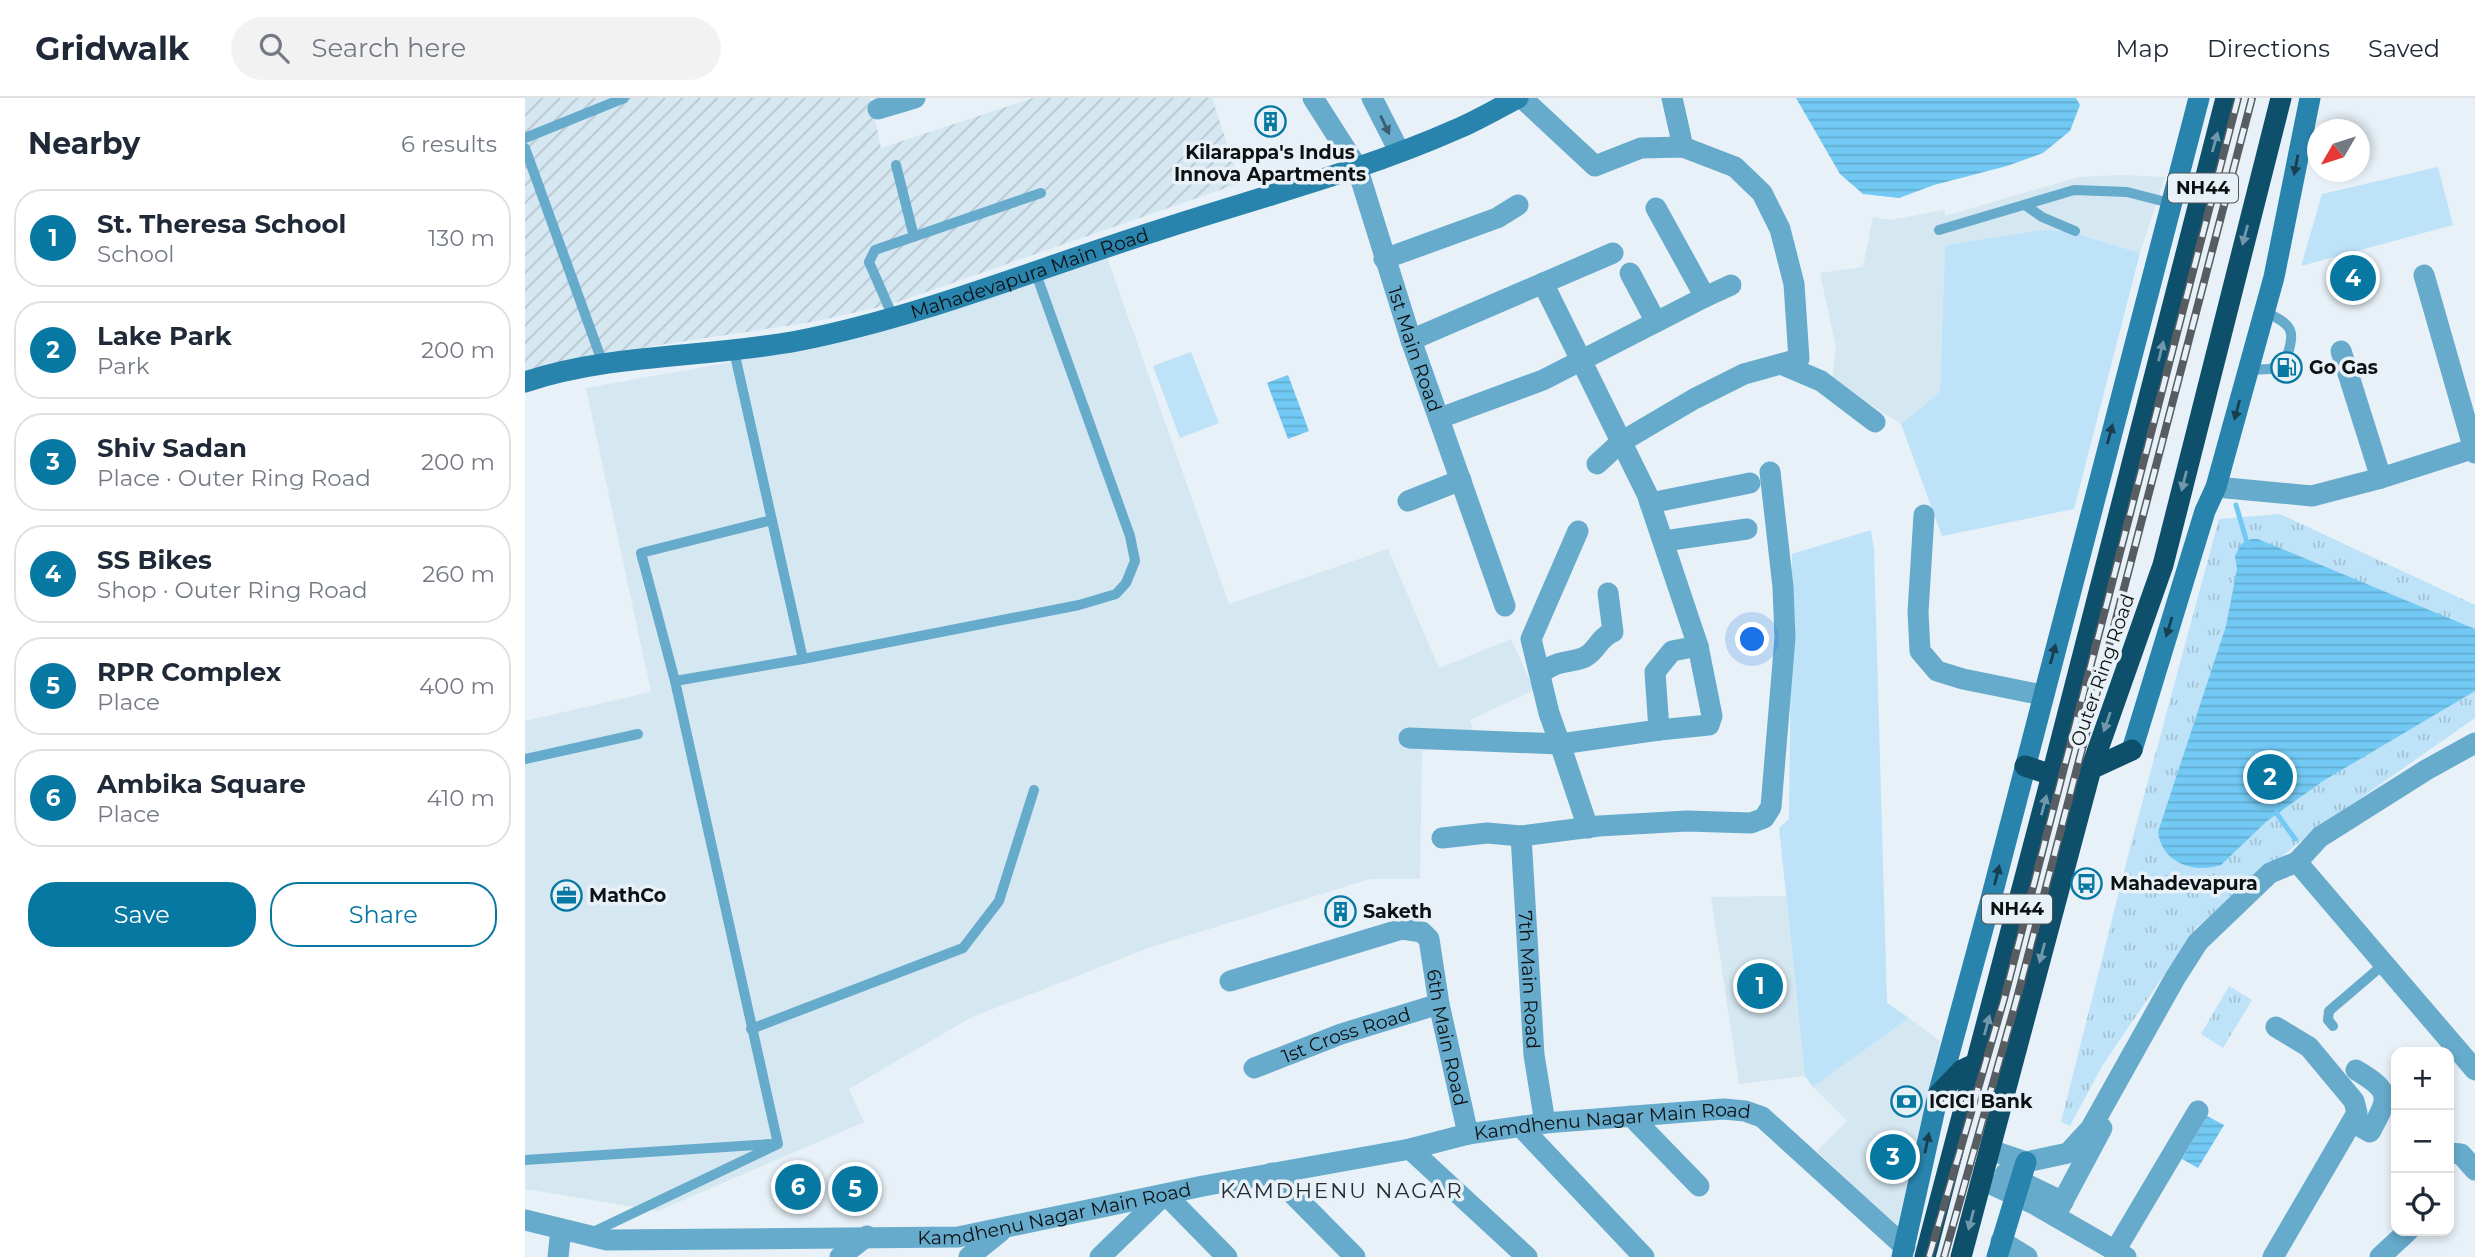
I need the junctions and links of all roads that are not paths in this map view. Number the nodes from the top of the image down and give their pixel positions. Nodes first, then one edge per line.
1 (624, 98) edge
2 (915, 98) edge
3 (1313, 98) edge
4 (1372, 98) edge
5 (1520, 98) edge
6 (1672, 98) edge
7 (2199, 98) edge
8 (2227, 98) edge
9 (2281, 98) edge
10 (2309, 98) edge
11 (878, 109) dead end
12 (525, 138) edge
13 (1683, 146) junction
14 (525, 148) edge
15 (1399, 151) junction
16 (896, 165) dead end
17 (1357, 167) junction
18 (1041, 193) dead end
19 (2171, 197) junction
20 (1518, 205) dead end
21 (2025, 205) junction
22 (1656, 208) dead end
23 (1940, 230) dead end
24 (2075, 231) dead end
25 (914, 237) junction
26 (1613, 253) dead end
27 (1384, 259) junction
28 (1035, 271) junction
29 (1630, 273) dead end
30 (2424, 275) dead end
31 (1543, 283) junction
32 (1731, 285) dead end
33 (1705, 297) junction
34 (2264, 312) junction
35 (894, 318) junction
36 (1656, 322) junction
37 (1411, 340) junction
38 (734, 351) junction
39 (2341, 351) dead end
40 (1581, 360) junction
41 (603, 364) junction
42 (1781, 364) junction
43 (2248, 370) junction
44 (525, 382) edge
45 (1440, 418) junction
46 (1875, 422) dead end
47 (1622, 442) junction
48 (2475, 450) edge
49 (1597, 464) dead end
50 (1770, 472) dead end
51 (2381, 478) junction
52 (1461, 480) junction
53 (1750, 483) dead end
54 (2216, 487) junction
55 (1408, 501) dead end
56 (1650, 503) junction
57 (1924, 515) dead end
58 (772, 520) junction
59 (1747, 529) dead end
60 (1578, 531) dead end
61 (1664, 541) junction
62 (1608, 593) dead end
63 (1506, 606) dead end
64 (1698, 646) junction
65 (803, 659) junction
66 (1541, 674) junction
67 (675, 681) junction
68 (2042, 695) junction
69 (1659, 730) junction
70 (638, 734) dead end
71 (1409, 738) dead end
72 (2475, 743) edge
73 (1560, 744) junction
74 (2131, 750) joint
75 (525, 759) edge
76 (2025, 766) junction
77 (2091, 769) junction
78 (2052, 775) junction
79 (1034, 790) dead end
80 (1588, 828) junction
81 (1521, 836) junction
82 (1442, 838) dead end
83 (2297, 862) junction
84 (2384, 964) junction
85 (1230, 981) dead end
86 (1439, 1004) junction
87 (2333, 1026) dead end
88 (2276, 1027) dead end
89 (751, 1029) junction
90 (2145, 1056) dead end
91 (1977, 1063) junction
92 (2474, 1067) edge
93 (1254, 1068) dead end
94 (2356, 1070) dead end
95 (1938, 1096) junction
96 (2198, 1111) dead end
97 (1631, 1116) junction
98 (2352, 1122) junction
99 (1545, 1123) junction
100 (1522, 1128) junction
101 (1468, 1134) junction
102 (778, 1144) junction
103 (1411, 1149) junction
104 (2454, 1153) edge
105 (525, 1160) edge
106 (1986, 1166) junction
107 (2475, 1170) edge
108 (1272, 1173) junction
109 (2021, 1179) junction
110 (1699, 1186) dead end
111 (1165, 1194) junction
112 (2059, 1209) junction
113 (525, 1220) edge
114 (561, 1229) junction
115 (1002, 1230) junction
116 (586, 1235) junction
117 (867, 1236) junction
118 (2402, 1236) edge
119 (652, 1249) edge
120 (1999, 1249) edge
121 (1904, 1252) edge
122 (2120, 1254) edge
123 (558, 1257) edge
124 (841, 1257) edge
125 (969, 1257) edge
126 (1100, 1257) edge
127 (1227, 1257) edge
128 (1355, 1257) edge
129 (1527, 1257) edge
130 (1644, 1257) edge
131 (1925, 1257) edge
132 (1961, 1257) edge
133 (2027, 1257) edge
134 (2273, 1257) edge
135 (2380, 1257) edge

1 - 12 lane
2 - 11 street
3 - 17 street, 1st Main Road
4 -> 15 street
5 - 13 street
5 - 15 street, Mahadevapura Main Road
6 - 13 street
7 - 19 street
78 -> 8 highway, Outer Ring Road / NH44
9 -> 77 highway, Outer Ring Road / NH44
10 -> 34 street
13 - 42 street
14 - 41 lane
15 - 17 street, Mahadevapura Main Road
16 - 25 lane
17 - 27 street, 1st Main Road
17 - 28 street, Mahadevapura Main Road
18 - 25 lane
19 - 21 lane
68 -> 19 street
20 - 27 street
21 - 23 lane
21 - 24 lane
22 - 33 street
25 - 35 lane
26 - 31 street
27 - 37 street, 1st Main Road
28 - 35 street, Mahadevapura Main Road
28 - 65 lane
29 - 36 street
30 - 48 street
31 - 37 street
31 - 40 street
32 - 33 street
33 - 36 street
34 - 43 street
34 - 43 lane
35 - 38 street, Mahadevapura Main Road
36 - 40 street
37 - 45 street, 1st Main Road
38 - 41 street, Mahadevapura Main Road
38 - 58 lane
39 - 51 street
40 - 45 street
40 - 47 street
41 - 44 street, Mahadevapura Main Road
42 - 46 street
42 - 47 street
43 -> 54 street
45 - 52 street, 1st Main Road
47 - 49 street
47 - 56 street
48 - 51 street
50 - 80 street
51 - 54 street
52 - 55 street
52 - 63 street, 1st Main Road
53 - 56 street
54 -> 74 street
56 - 61 street
57 - 68 street
58 - 65 lane
58 - 67 lane
59 - 61 street
60 - 66 street
61 - 64 street
62 - 66 street
64 - 69 street
64 - 69 street
65 - 67 lane
66 - 73 street
67 - 89 lane
68 - 76 street
69 - 73 street
70 - 75 lane
71 - 73 street
72 - 83 street
73 - 80 street
74 - 77 highway
76 - 78 highway
95 -> 76 street
77 -> 106 highway, Outer Ring Road / NH44
91 -> 78 highway, Outer Ring Road / NH44
79 - 89 lane
80 - 81 street
81 - 82 street
81 - 99 street, 7th Main Road
83 - 84 street
83 - 109 street
84 - 87 lane
84 - 92 street
85 - 86 street, 6th Main Road
86 - 93 street, 1st Cross Road
86 - 101 street, 6th Main Road
88 - 98 street
89 - 102 lane
90 - 112 street
91 - 95 highway
91 - 131 highway, Outer Ring Road / NH44
94 - 98 street
121 -> 95 street
96 - 122 street
97 - 99 street, Kamdhenu Nagar Main Road
97 - 110 street
97 - 121 street, Kamdhenu Nagar Main Road
98 - 134 street
99 - 100 street, Kamdhenu Nagar Main Road
100 - 101 street, Kamdhenu Nagar Main Road
100 - 130 street
101 - 103 street, Kamdhenu Nagar Main Road
102 - 105 lane
102 - 116 lane
103 - 108 street, Kamdhenu Nagar Main Road
103 - 129 street
104 - 107 street
106 - 109 street
106 - 109 street
106 -> 132 highway, Outer Ring Road / NH44
108 - 111 street, Kamdhenu Nagar Main Road
108 - 128 street
109 - 112 street
109 - 120 street
111 - 115 street, Kamdhenu Nagar Main Road
111 - 126 street
111 - 127 street
112 - 122 street
113 - 114 street, Kamdhenu Nagar Main Road
114 - 116 street, Kamdhenu Nagar Main Road
114 - 123 street
115 - 117 street, Kamdhenu Nagar Main Road
115 - 125 street
116 - 119 street, Kamdhenu Nagar Main Road
117 - 119 street, Kamdhenu Nagar Main Road
117 - 124 street
118 - 135 street
120 - 133 street

